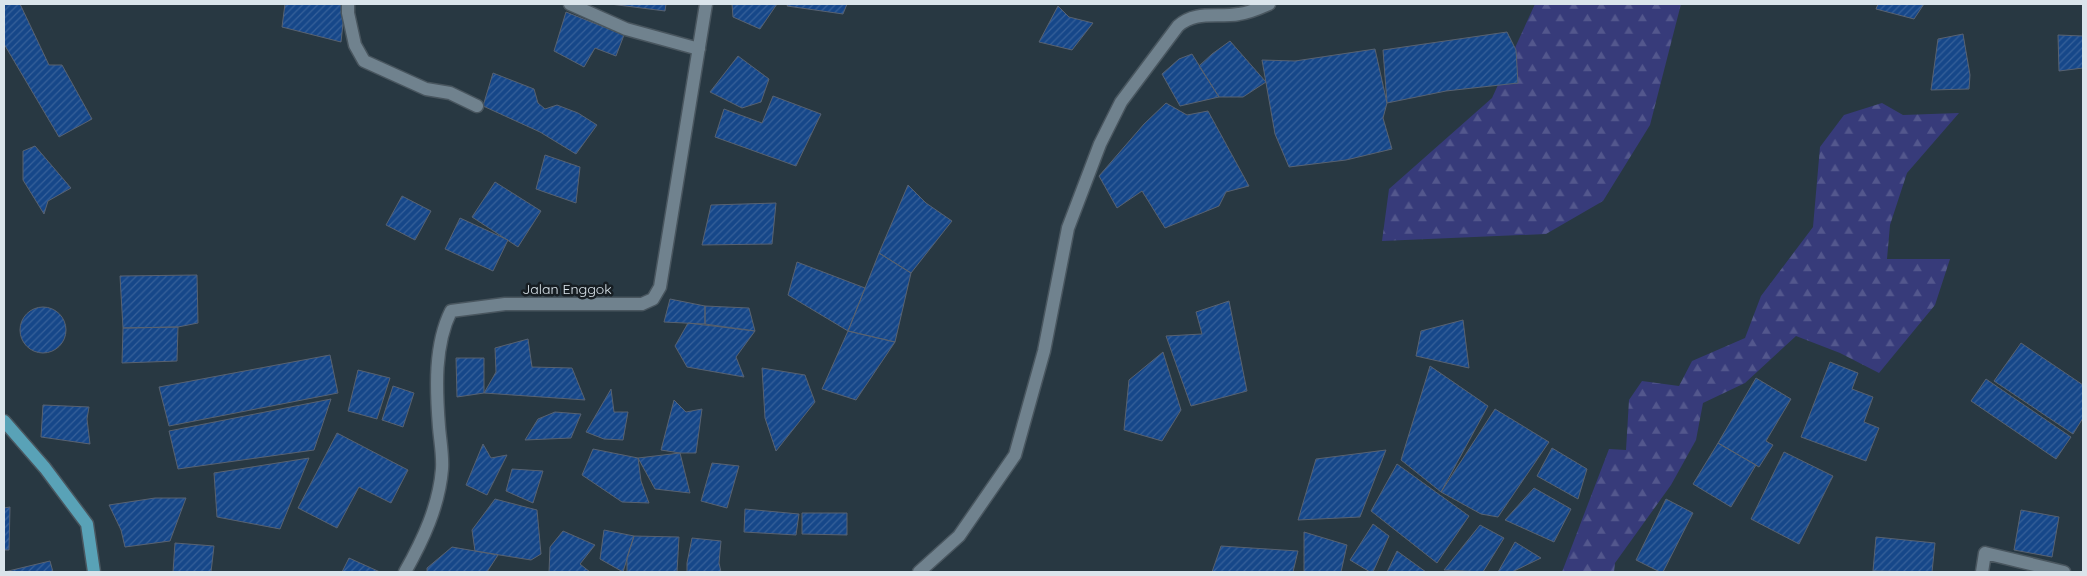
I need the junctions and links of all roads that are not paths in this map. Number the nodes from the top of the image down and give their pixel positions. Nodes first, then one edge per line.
1 (348, 4) edge
2 (570, 4) edge
3 (706, 4) edge
4 (1269, 4) edge
5 (699, 49) junction
6 (477, 106) dead end
7 (4, 421) edge
8 (94, 572) edge
9 (405, 572) edge
10 (919, 572) edge
11 (1982, 572) edge
12 (2064, 572) edge

1 - 6 street
2 - 5 street
3 - 5 street, Jalan Enggok
4 - 10 street
5 - 9 street, Jalan Enggok
7 - 8 main road
11 - 12 street

